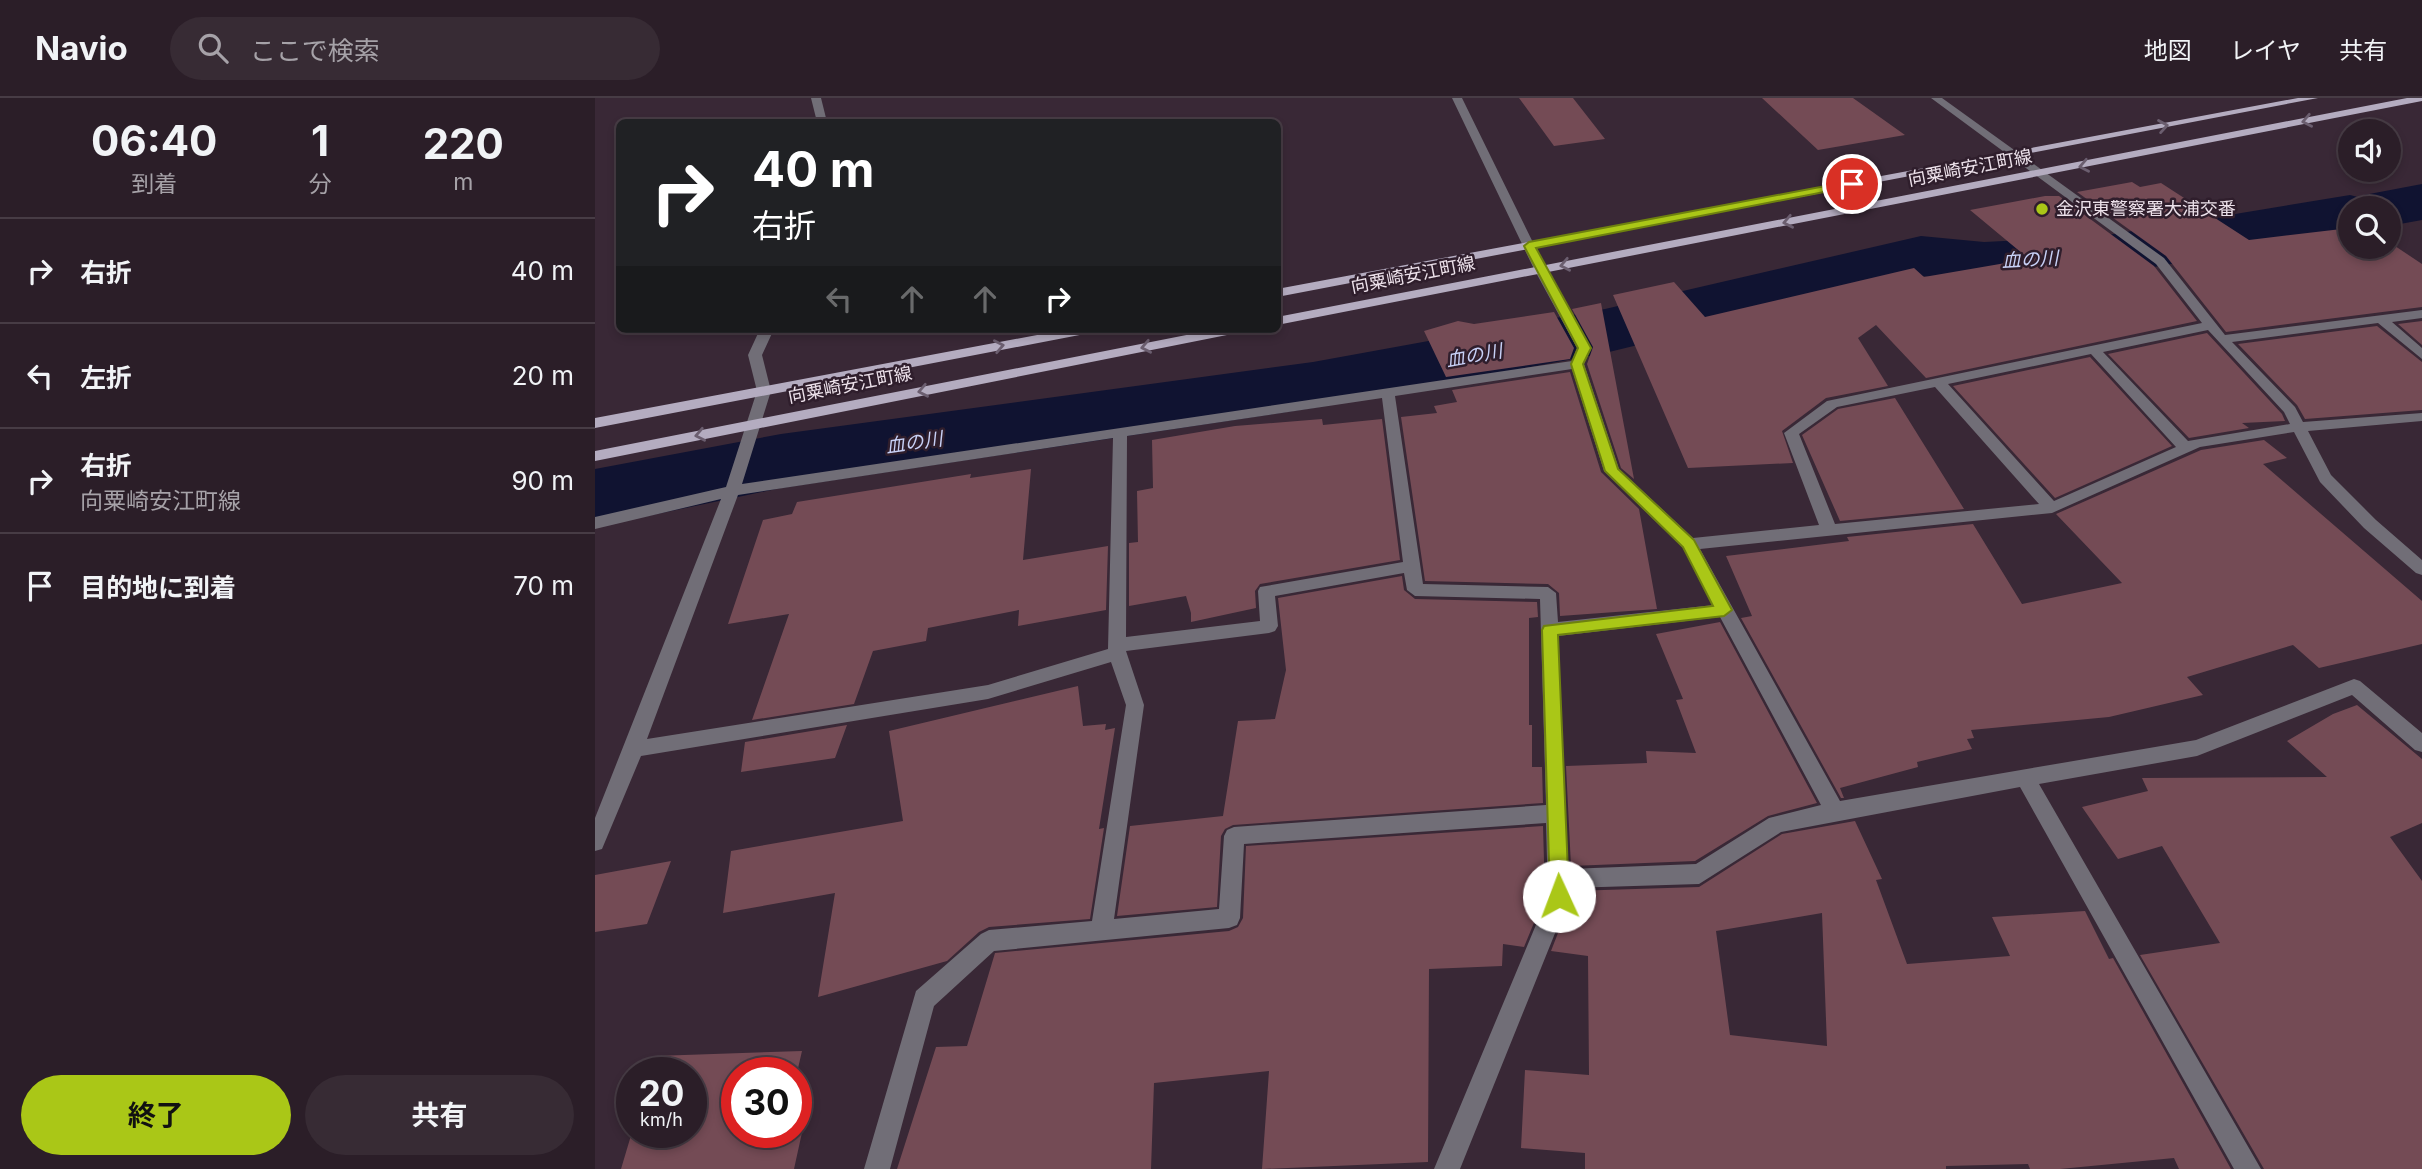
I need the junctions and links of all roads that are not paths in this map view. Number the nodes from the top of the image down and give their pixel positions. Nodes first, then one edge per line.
1 (816, 98) edge
2 (1457, 98) edge
3 (1936, 98) edge
4 (2313, 98) edge
5 (2422, 98) edge
6 (821, 119) edge
7 (2013, 153) junction
8 (2039, 175) junction
9 (1529, 246) junction
10 (1540, 270) junction
11 (1281, 292) edge
12 (2422, 314) edge
13 (2381, 319) junction
14 (1281, 320) edge
15 (2211, 325) junction
16 (765, 333) edge
17 (1069, 333) edge
18 (1217, 333) edge
19 (2222, 339) junction
20 (2094, 350) junction
21 (2422, 355) edge
22 (1577, 364) junction
23 (1938, 382) junction
24 (764, 391) junction
25 (1388, 393) junction
26 (2422, 417) edge
27 (595, 423) edge
28 (753, 425) junction
29 (2298, 428) junction
30 (1120, 433) junction
31 (2186, 448) junction
32 (595, 456) edge
33 (733, 490) junction
34 (2052, 508) junction
35 (595, 523) edge
36 (1829, 530) junction
37 (1689, 544) junction
38 (1412, 566) junction
39 (2422, 569) edge
40 (1724, 610) junction
41 (1550, 630) junction
42 (1117, 649) junction
43 (2422, 744) edge
44 (635, 749) junction
45 (2025, 778) junction
46 (1835, 811) junction
47 (1556, 813) junction
48 (595, 842) edge
49 (1559, 879) junction
50 (1101, 931) junction
51 (877, 1169) edge
52 (1447, 1169) edge
53 (2249, 1169) edge

1 - 6 street
2 - 9 street
3 - 7 street
7 -> 4 main road, 向粟崎安江町線
5 -> 8 main road, 向粟崎安江町線
7 - 8 street
7 - 9 main road, 向粟崎安江町線
8 -> 10 main road, 向粟崎安江町線
8 - 15 street
9 - 10 street
9 - 11 main road, 向粟崎安江町線
10 - 14 main road, 向粟崎安江町線
10 - 22 street
12 - 13 street
13 - 19 street
13 - 21 street
15 - 19 street
15 - 20 street
16 - 24 street
24 -> 17 main road, 向粟崎安江町線
18 -> 28 main road, 向粟崎安江町線
19 - 29 street
20 - 23 street
20 - 31 street
22 - 25 street
22 - 37 street
23 - 34 street
23 - 36 street
24 - 27 main road, 向粟崎安江町線
24 - 28 street
25 - 30 street
25 - 38 street
26 - 29 street
28 -> 32 main road, 向粟崎安江町線
28 - 33 street
29 - 31 street
29 - 39 street
30 - 33 street
30 - 42 street
31 - 34 street
33 - 35 street
33 - 44 street
34 - 36 street
36 - 37 street
37 - 40 street
38 - 41 street
38 - 42 street
40 - 41 street
40 - 46 street
41 - 47 street
42 - 44 street
42 - 50 street
43 - 45 street
44 - 48 street
45 - 46 street
45 - 53 street
46 - 49 street
47 - 49 street
47 - 50 street
49 - 52 street
50 - 51 street

